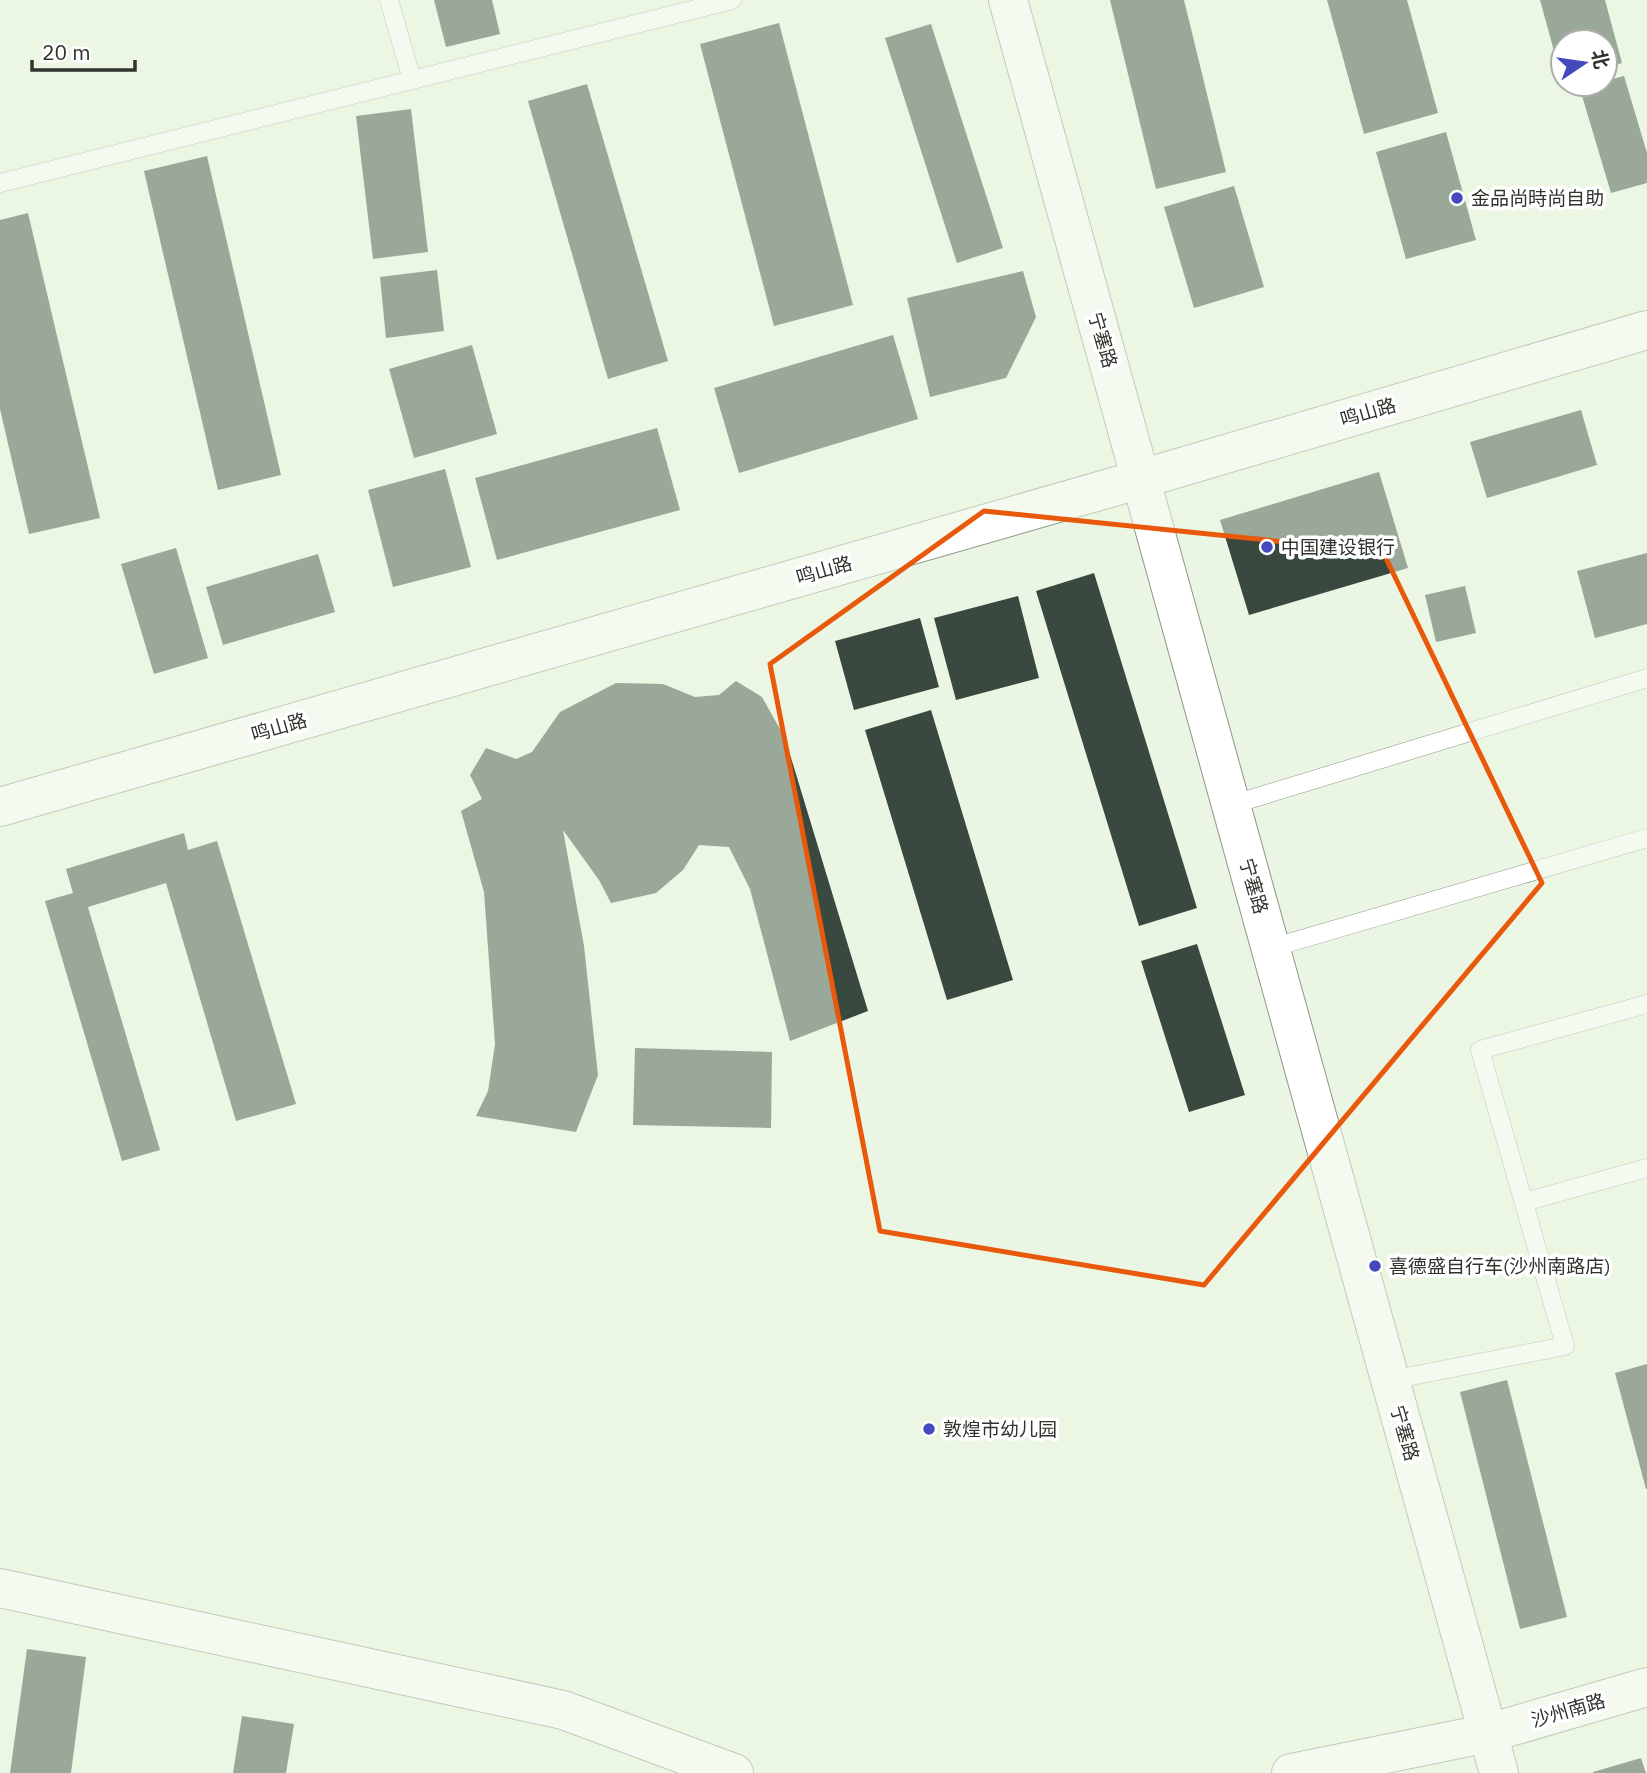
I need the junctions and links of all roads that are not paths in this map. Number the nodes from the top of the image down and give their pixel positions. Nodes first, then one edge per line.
1 (389, 0) edge
2 (732, 0) edge
3 (1008, 0) edge
4 (412, 80) junction
5 (0, 183) edge
6 (1647, 330) edge
7 (1141, 479) junction
8 (1647, 678) edge
9 (1231, 805) junction
10 (0, 807) edge
11 (1647, 838) edge
12 (1271, 948) junction
13 (1647, 1004) edge
14 (1647, 1168) edge
15 (1524, 1202) junction
16 (1391, 1380) junction
17 (0, 1588) edge
18 (1647, 1687) edge
19 (1489, 1733) junction
20 (734, 1773) edge
21 (1291, 1773) edge
22 (1499, 1773) edge

1 - 4 lane
2 - 4 lane
3 - 7 main road, 宁塞路
4 - 5 lane
6 - 7 main road, 鸣山路
7 - 9 main road, 宁塞路
7 - 10 main road, 鸣山路
8 - 9 lane
9 - 12 main road, 宁塞路
11 - 12 lane
12 - 16 main road, 宁塞路
13 - 15 lane
14 - 15 lane
15 - 16 lane
16 - 19 main road, 宁塞路
17 - 20 main road
18 - 19 main road, 沙州南路
19 - 21 main road, 沙州南路
19 - 22 main road, 宁塞路

